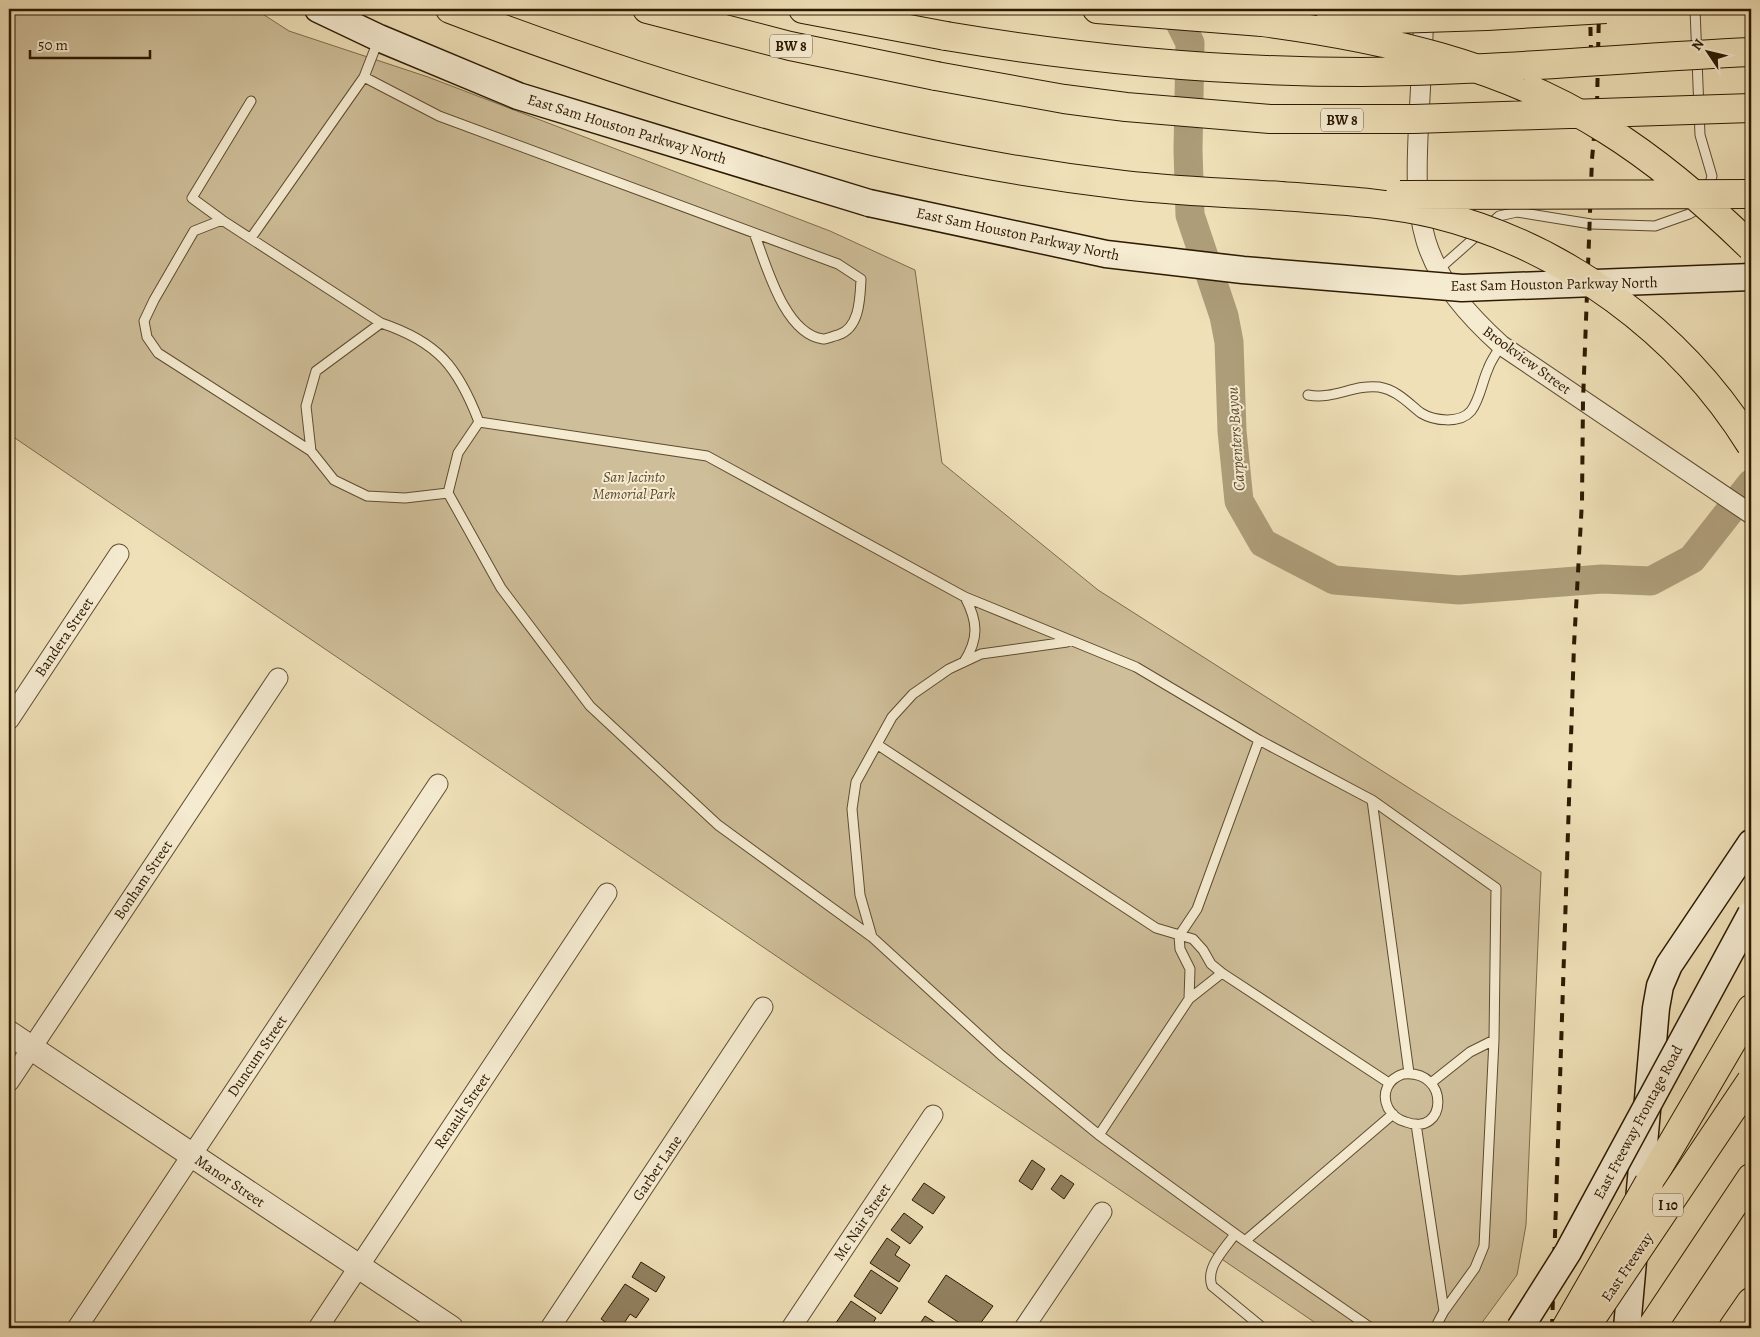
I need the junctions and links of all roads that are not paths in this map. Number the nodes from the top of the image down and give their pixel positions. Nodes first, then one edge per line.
1 (318, 9) edge
2 (450, 9) edge
3 (647, 9) edge
4 (803, 9) edge
5 (1097, 9) edge
6 (1424, 9) edge
7 (1606, 9) edge
8 (1695, 9) edge
9 (1262, 22) junction
10 (379, 38) junction
11 (1751, 52) edge
12 (364, 77) junction
13 (251, 101) dead end
14 (1751, 108) edge
15 (1751, 194) edge
16 (1281, 196) junction
17 (222, 220) junction
18 (754, 233) junction
19 (251, 238) junction
20 (1751, 247) edge
21 (1438, 270) junction
22 (1751, 277) edge
23 (381, 323) junction
24 (1501, 345) junction
25 (1308, 395) dead end
26 (479, 422) junction
27 (1751, 445) edge
28 (311, 451) junction
29 (448, 493) junction
30 (1751, 514) edge
31 (119, 554) dead end
32 (965, 597) junction
33 (1070, 641) junction
34 (964, 662) junction
35 (278, 678) dead end
36 (9, 720) edge
37 (1260, 740) junction
38 (878, 745) junction
39 (438, 784) dead end
40 (1372, 800) junction
41 (1751, 843) edge
42 (607, 893) dead end
43 (1751, 914) edge
44 (1179, 936) junction
45 (872, 938) junction
46 (1222, 973) junction
47 (1751, 994) edge
48 (1188, 999) junction
49 (763, 1007) dead end
50 (1751, 1009) edge
51 (9, 1033) edge
52 (1494, 1040) junction
53 (31, 1048) junction
54 (1409, 1073) junction
55 (1751, 1081) edge
56 (9, 1082) edge
57 (1389, 1082) junction
58 (1431, 1083) junction
59 (1700, 1094) junction
60 (1393, 1114) junction
61 (933, 1115) dead end
62 (1416, 1124) junction
63 (1099, 1135) junction
64 (192, 1155) junction
65 (1751, 1178) edge
66 (1102, 1212) dead end
67 (1235, 1234) junction
68 (1245, 1241) junction
69 (359, 1266) junction
70 (1751, 1302) edge
71 (1444, 1311) junction
72 (77, 1328) edge
73 (318, 1328) edge
74 (452, 1328) edge
75 (550, 1328) edge
76 (791, 1328) edge
77 (1024, 1328) edge
78 (1263, 1328) edge
79 (1371, 1328) edge
80 (1435, 1328) edge
81 (1520, 1328) edge
82 (1566, 1328) edge
83 (1585, 1328) edge
84 (1627, 1328) edge
85 (1651, 1328) edge
86 (1733, 1328) edge

1 - 10 main road, East Sam Houston Parkway North
2 - 16 highway
3 - 14 highway, BW 8, bridge
4 - 11 highway, bridge
5 - 9 highway
6 - 21 street, Brookview Street
7 - 9 highway, bridge
8 - 21 lane
9 - 20 highway, bridge
10 - 12 lane
10 - 22 main road, East Sam Houston Parkway North, bridge
12 - 18 lane
12 - 19 lane
13 - 17 lane
15 - 16 highway, bridge
16 - 27 highway, bridge
17 - 19 lane
17 - 28 lane
18 - 18 lane
19 - 23 lane
21 - 24 street, Brookview Street
23 - 26 lane
23 - 28 lane
24 - 25 lane
24 - 30 street, Brookview Street
26 - 29 lane
26 - 32 lane
28 - 29 lane
29 - 45 lane
31 - 36 street, Bandera Street
32 - 33 lane
32 - 34 lane
33 - 34 lane
33 - 37 lane
34 - 38 lane
35 - 53 street, Bonham Street
37 - 40 lane
37 - 44 lane
38 - 44 lane
38 - 45 lane
39 - 64 street, Duncum Street
40 - 52 lane
40 - 54 lane
41 - 84 main road
42 - 69 street, Renault Street
43 - 81 main road, East Freeway Frontage Road, bridge
44 - 46 lane
44 - 48 lane
45 - 63 lane
46 - 48 lane
46 - 57 lane
47 - 59 highway
48 - 63 lane
49 - 75 street, Garber Lane
50 - 59 highway
51 - 53 street, Manor Street
52 - 58 lane
52 - 71 lane
53 - 56 street, Bonham Street
53 - 64 street, Manor Street
54 - 57 lane
54 - 58 lane
55 - 83 highway, East Freeway / I 10, bridge
57 - 60 lane
58 - 62 lane
59 - 82 highway, bridge
60 - 62 lane
60 - 68 lane
61 - 76 street, Mc Nair Street
62 - 71 lane
63 - 67 lane
64 - 69 street, Manor Street
64 - 72 street, Duncum Street
65 - 85 highway
66 - 77 street
67 - 68 lane
67 - 78 lane
68 - 79 lane
69 - 73 street, Renault Street
69 - 74 street, Manor Street
70 - 86 highway
71 - 80 lane

